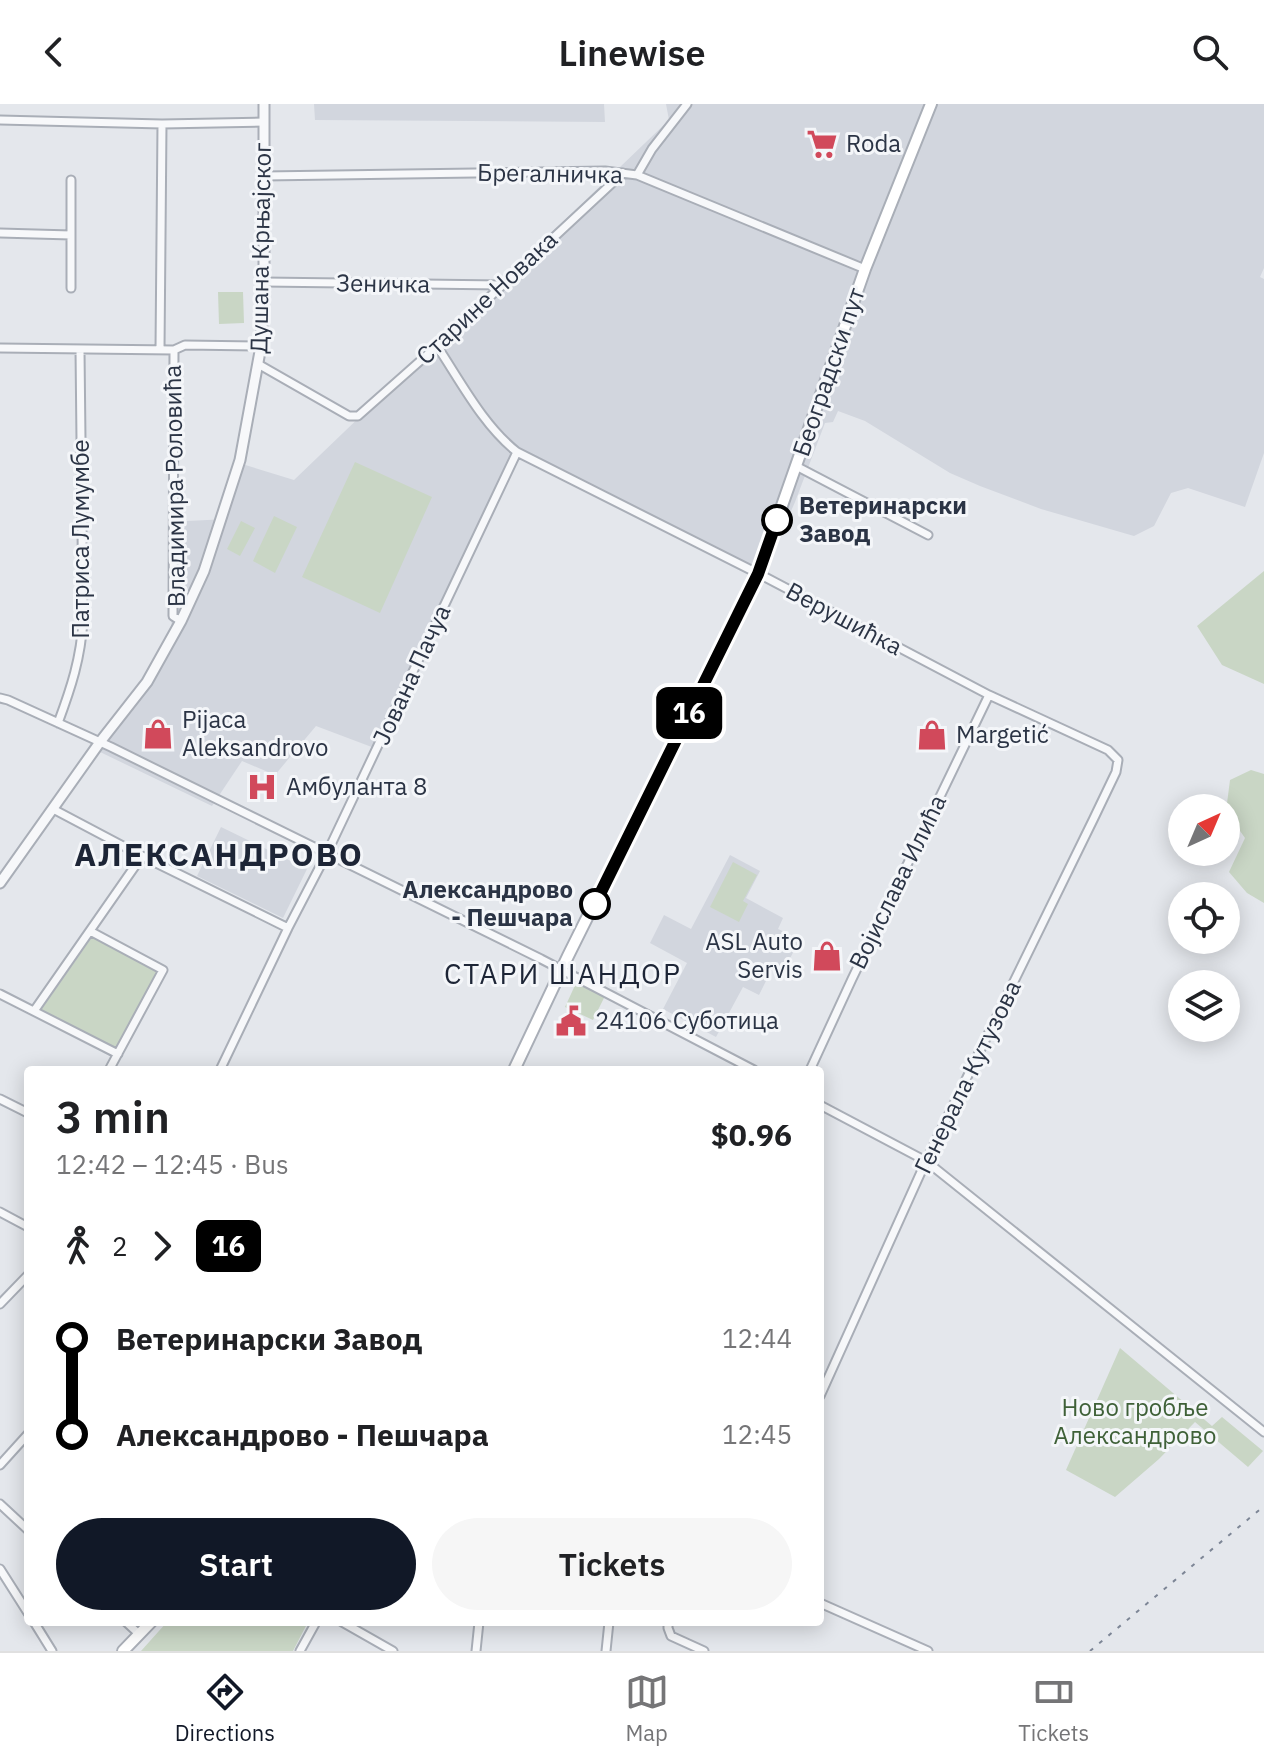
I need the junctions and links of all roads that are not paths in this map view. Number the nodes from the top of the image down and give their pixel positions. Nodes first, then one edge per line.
1 (264, 104) edge
2 (687, 104) edge
3 (931, 104) edge
4 (0, 120) edge
5 (264, 122) junction
6 (162, 124) junction
7 (623, 173) junction
8 (637, 175) junction
9 (264, 176) junction
10 (71, 180) dead end
11 (0, 233) edge
12 (71, 235) junction
13 (865, 269) junction
14 (264, 282) junction
15 (502, 285) junction
16 (71, 288) dead end
17 (261, 346) junction
18 (437, 346) junction
19 (0, 348) edge
20 (80, 350) junction
21 (160, 350) junction
22 (174, 350) junction
23 (258, 364) junction
24 (517, 452) junction
25 (796, 466) junction
26 (928, 535) dead end
27 (758, 574) junction
28 (181, 621) junction
29 (989, 695) junction
30 (0, 698) edge
31 (58, 723) junction
32 (100, 742) junction
33 (1118, 760) joint
34 (53, 809) junction
35 (327, 853) junction
36 (142, 856) junction
37 (0, 883) edge
38 (288, 928) junction
39 (90, 931) junction
40 (562, 970) junction
41 (0, 994) edge
42 (34, 1011) junction
43 (118, 1054) junction
44 (111, 1066) edge
45 (222, 1066) edge
46 (516, 1066) edge
47 (746, 1066) edge
48 (812, 1066) edge
49 (0, 1099) edge
50 (824, 1107) edge
51 (24, 1111) edge
52 (926, 1161) junction
53 (0, 1212) edge
54 (24, 1225) edge
55 (24, 1279) edge
56 (0, 1304) edge
57 (824, 1387) edge
58 (1264, 1432) edge
59 (24, 1438) edge
60 (0, 1465) edge
61 (0, 1504) edge
62 (24, 1526) edge
63 (0, 1569) edge
64 (824, 1605) edge
65 (24, 1607) edge
66 (36, 1626) edge
67 (130, 1626) edge
68 (147, 1626) edge
69 (314, 1626) edge
70 (349, 1626) edge
71 (479, 1626) edge
72 (609, 1626) edge
73 (668, 1626) edge
74 (139, 1634) junction
75 (52, 1651) edge
76 (123, 1651) edge
77 (300, 1651) edge
78 (393, 1651) edge
79 (476, 1651) edge
80 (606, 1651) edge
81 (704, 1651) edge
82 (928, 1651) edge

1 - 5 street, Душана Крњајског
2 - 8 street
3 - 13 main road, Београдски пут
4 - 6 street
5 - 6 street
5 - 9 street, Душана Крњајског
6 - 21 street, Владимира Роловића
7 - 8 street, Брегалничка
7 - 9 street, Брегалничка
7 - 15 street, Старине Новака
8 - 13 street, Брегалничка
9 - 14 street, Душана Крњајског
10 - 12 street
11 - 12 street
12 - 16 street
13 - 25 main road, Београдски пут
14 - 15 street, Зеничка
14 - 17 street, Душана Крњајског
15 - 18 street, Старине Новака
17 - 22 street
17 - 23 street, Душана Крњајског
18 - 23 street, Старине Новака
18 - 24 street, Верушићка
19 - 20 street
20 - 21 street
20 - 31 street, Патриса Лумумбе
21 - 22 street
22 - 28 street, Владимира Роловића
23 - 28 street, Душана Крњајског
24 - 27 street, Верушићка
24 - 35 street, Јована Пачуа
25 - 26 street
25 - 27 main road, Београдски пут
27 - 29 street, Верушићка
27 - 40 main road, Београдски пут
28 - 32 street
29 - 33 street, Верушићка
29 - 48 street, Војислава Илића
30 - 31 street
31 - 32 street
32 - 34 street
32 - 35 street
33 - 52 street, Генерала Кутузова
34 - 36 street
34 - 37 street
35 - 38 street, Јована Пачуа
35 - 40 street
36 - 38 street
36 - 39 street
38 - 45 street, Јована Пачуа
39 - 42 street
39 - 43 street
40 - 46 main road, Београдски пут
40 - 47 street
41 - 42 street
42 - 43 street
43 - 44 street
49 - 51 street
50 - 52 street
52 - 57 street, Генерала Кутузова
52 - 58 street
53 - 54 street
55 - 56 street
59 - 60 street
61 - 62 street
63 - 65 street
64 - 82 street
66 - 75 street
67 - 74 street
68 - 74 main road
69 - 77 street
70 - 78 street
71 - 79 street
72 - 80 street
73 - 81 street
74 - 76 main road

